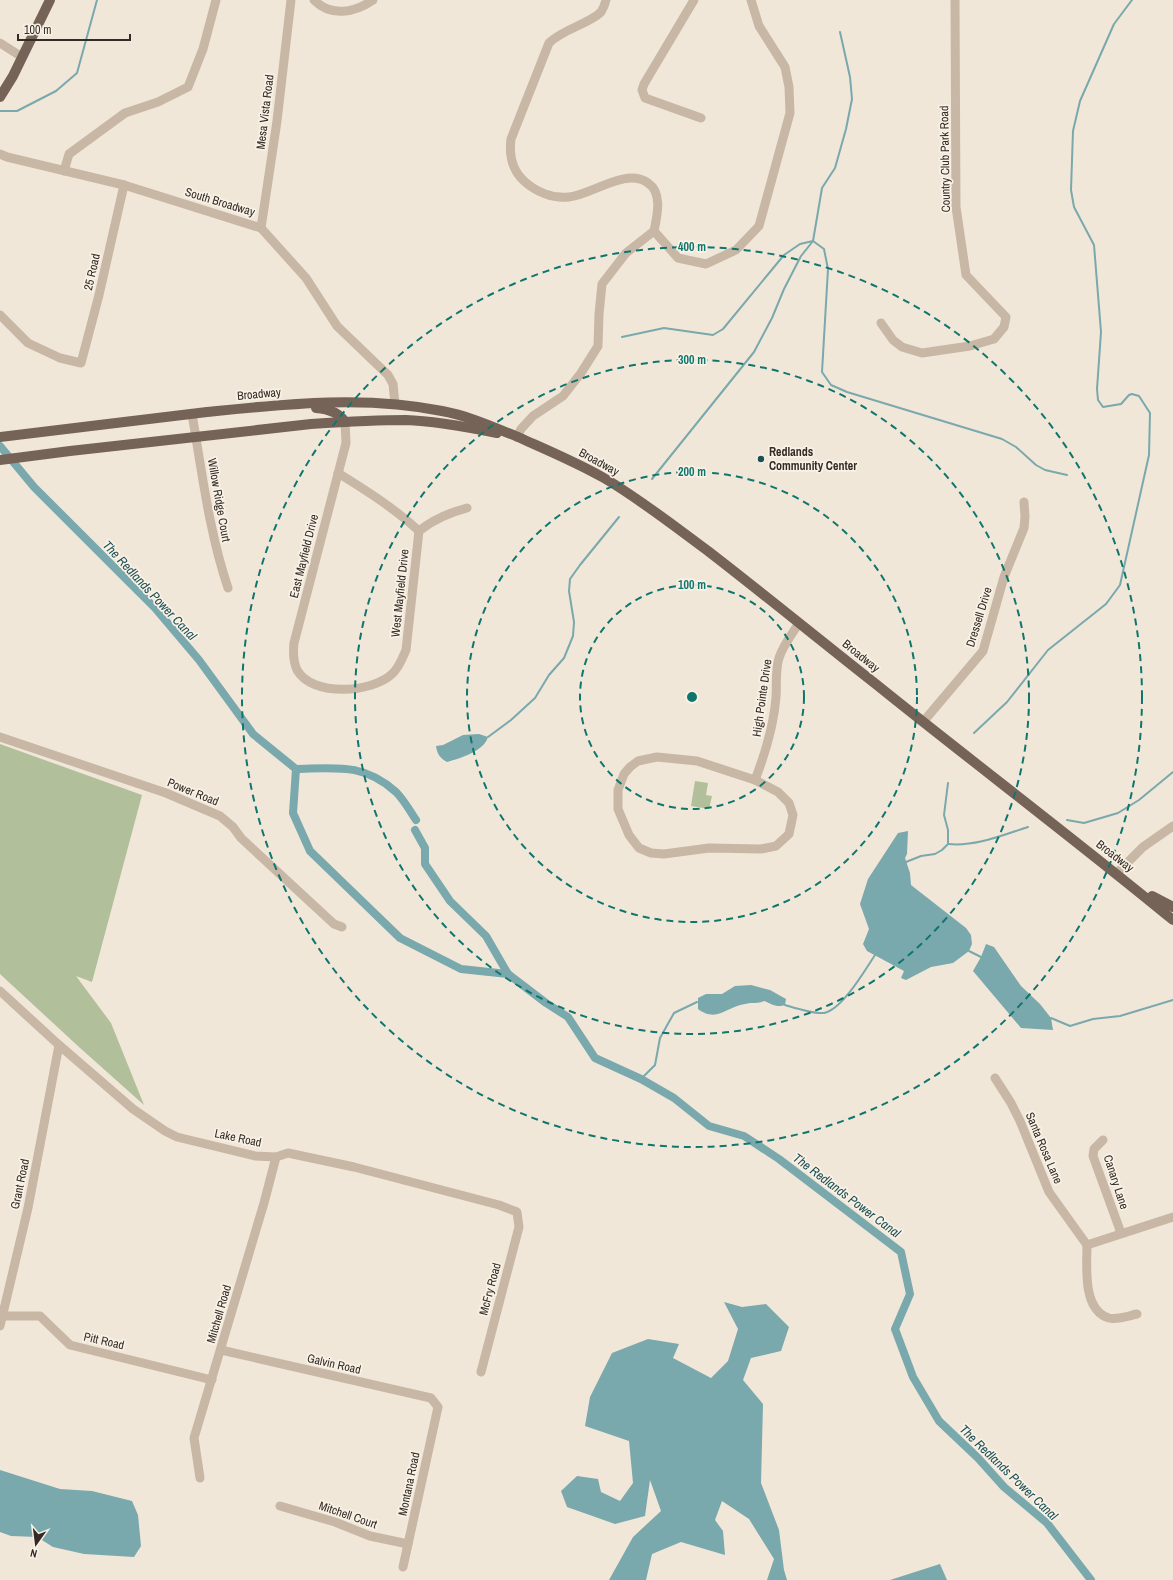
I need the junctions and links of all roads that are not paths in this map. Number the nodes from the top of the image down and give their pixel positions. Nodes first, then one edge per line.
1 (50, 0) edge
2 (216, 0) edge
3 (291, 0) edge
4 (314, 0) edge
5 (373, 0) edge
6 (606, 0) edge
7 (694, 0) edge
8 (751, 0) edge
9 (955, 0) edge
10 (0, 43) edge
11 (22, 57) junction
12 (0, 97) edge
13 (701, 118) dead end
14 (0, 154) edge
15 (64, 171) junction
16 (124, 185) junction
17 (262, 228) junction
18 (654, 231) junction
19 (0, 315) edge
20 (881, 323) dead end
21 (395, 404) junction
22 (267, 406) junction
23 (192, 414) junction
24 (346, 422) junction
25 (196, 437) junction
26 (517, 437) junction
27 (0, 438) edge
28 (0, 460) edge
29 (338, 473) junction
30 (1024, 502) dead end
31 (467, 508) dead end
32 (419, 531) junction
33 (228, 588) dead end
34 (799, 623) junction
35 (317, 685) joint
36 (923, 722) junction
37 (0, 737) edge
38 (755, 780) junction
39 (1173, 826) edge
40 (1116, 874) junction
41 (1131, 885) junction
42 (1173, 907) edge
43 (1173, 920) edge
44 (342, 927) dead end
45 (0, 991) edge
46 (59, 1045) junction
47 (995, 1078) dead end
48 (1103, 1140) dead end
49 (276, 1157) junction
50 (517, 1212) joint
51 (1173, 1219) edge
52 (1121, 1233) junction
53 (1087, 1245) junction
54 (1136, 1314) dead end
55 (1, 1320) edge
56 (221, 1350) junction
57 (481, 1372) dead end
58 (212, 1380) junction
59 (438, 1406) joint
60 (200, 1478) dead end
61 (280, 1506) dead end
62 (408, 1544) junction
63 (403, 1568) dead end

1 - 11 main road
2 - 15 street
3 - 17 street, Mesa Vista Road
4 - 5 street
6 - 18 street
7 - 13 street
8 - 18 street
9 - 20 street, Country Club Park Road
10 - 11 street
11 - 12 main road
14 - 15 street, South Broadway
15 - 16 street, South Broadway
16 - 17 street, South Broadway
16 - 19 street, 25 Road
17 - 21 street, South Broadway
18 - 26 street
21 - 22 main road, Broadway
21 - 26 main road, Broadway
22 - 23 main road, Broadway
22 - 24 main road
23 - 25 street, Willow Ridge Court
23 - 27 main road, Broadway
24 - 25 main road, Broadway
24 - 26 main road, Broadway
24 - 29 street, East Mayfield Drive
25 - 28 main road, Broadway
25 - 33 street, Willow Ridge Court
26 - 34 main road, Broadway
29 - 32 street
29 - 35 street, East Mayfield Drive
30 - 36 street, Dressell Drive
31 - 32 street
32 - 35 street, West Mayfield Drive
34 - 36 main road, Broadway
34 - 38 street, High Pointe Drive
36 - 40 main road, Broadway
37 - 44 street, Power Road
38 - 38 street
39 - 40 street
40 - 41 main road, Broadway
41 - 42 main road
41 - 43 main road, Broadway
45 - 46 street, Lake Road
46 - 49 street, Lake Road
46 - 55 street, Grant Road
47 - 53 street, Santa Rosa Lane
48 - 52 street, Canary Lane
49 - 50 street, Lake Road
49 - 56 street, Mitchell Road
50 - 57 street, McFry Road
51 - 52 street
52 - 53 street
53 - 54 street
55 - 58 street, Pitt Road
56 - 58 street, Mitchell Road
56 - 59 street, Galvin Road
58 - 60 street, Mitchell Road
59 - 62 street, Montana Road
61 - 62 street, Mitchell Court
62 - 63 street, Montana Road

